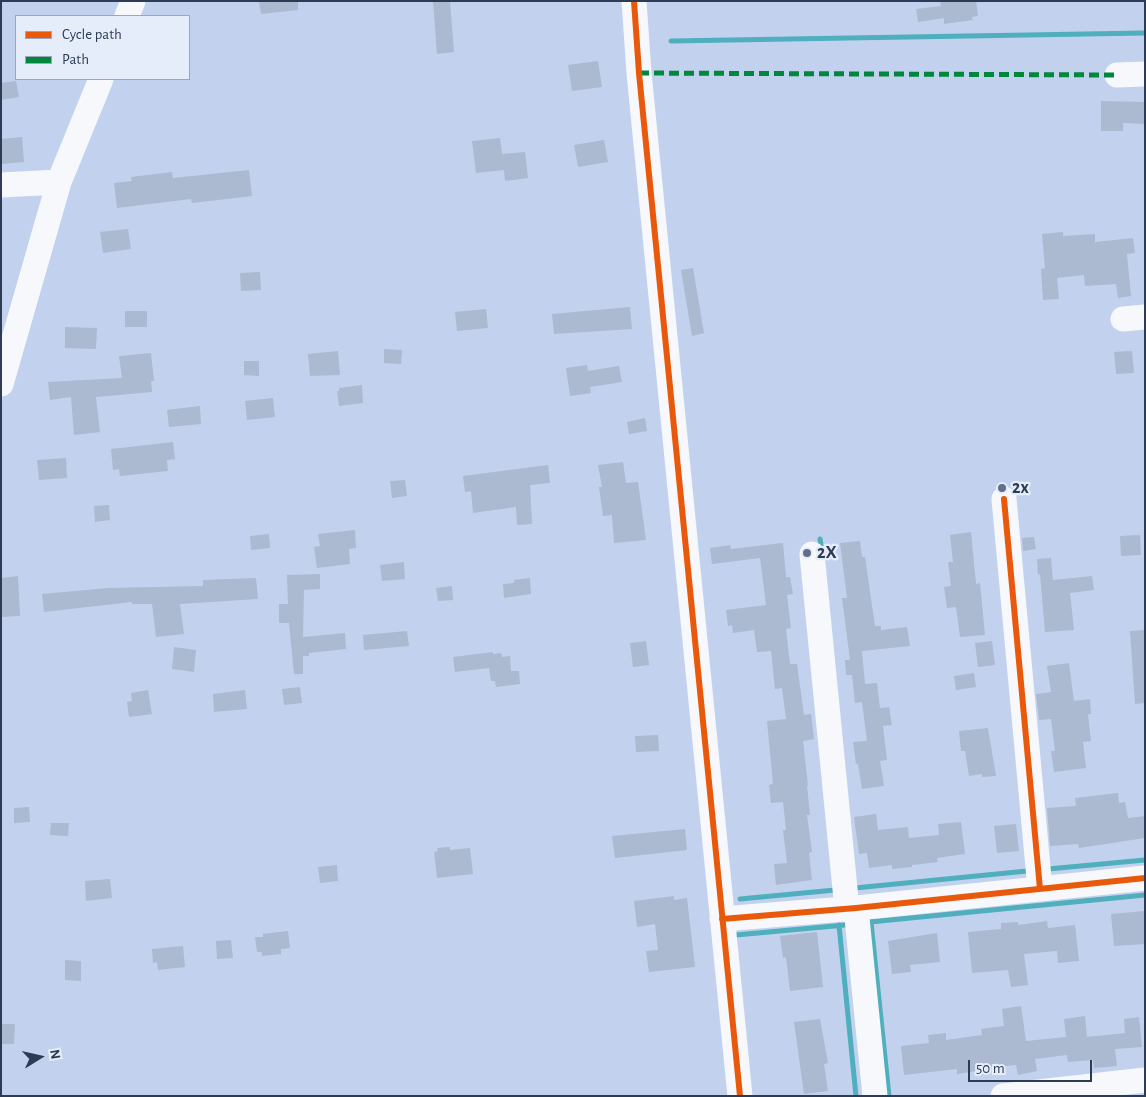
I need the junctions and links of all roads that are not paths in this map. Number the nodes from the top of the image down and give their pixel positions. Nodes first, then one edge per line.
1 (133, 1) edge
2 (634, 1) edge
3 (127, 15) edge
4 (1145, 74) edge
5 (1117, 75) dead end
6 (101, 80) edge
7 (59, 182) junction
8 (1, 185) edge
9 (1, 384) edge
10 (1004, 499) dead end
11 (812, 554) dead end
12 (1145, 878) edge
13 (1040, 889) junction
14 (852, 909) junction
15 (722, 919) junction
16 (1145, 1080) edge
17 (740, 1096) edge
18 (875, 1096) edge
19 (1003, 1096) edge

1 - 3 street
2 - 15 street
4 - 5 street
6 - 7 street
7 - 8 street
7 - 9 street
10 - 13 street
11 - 14 street
12 - 13 street
13 - 14 street
14 - 15 street
14 - 18 street
15 - 17 street
16 - 19 street

